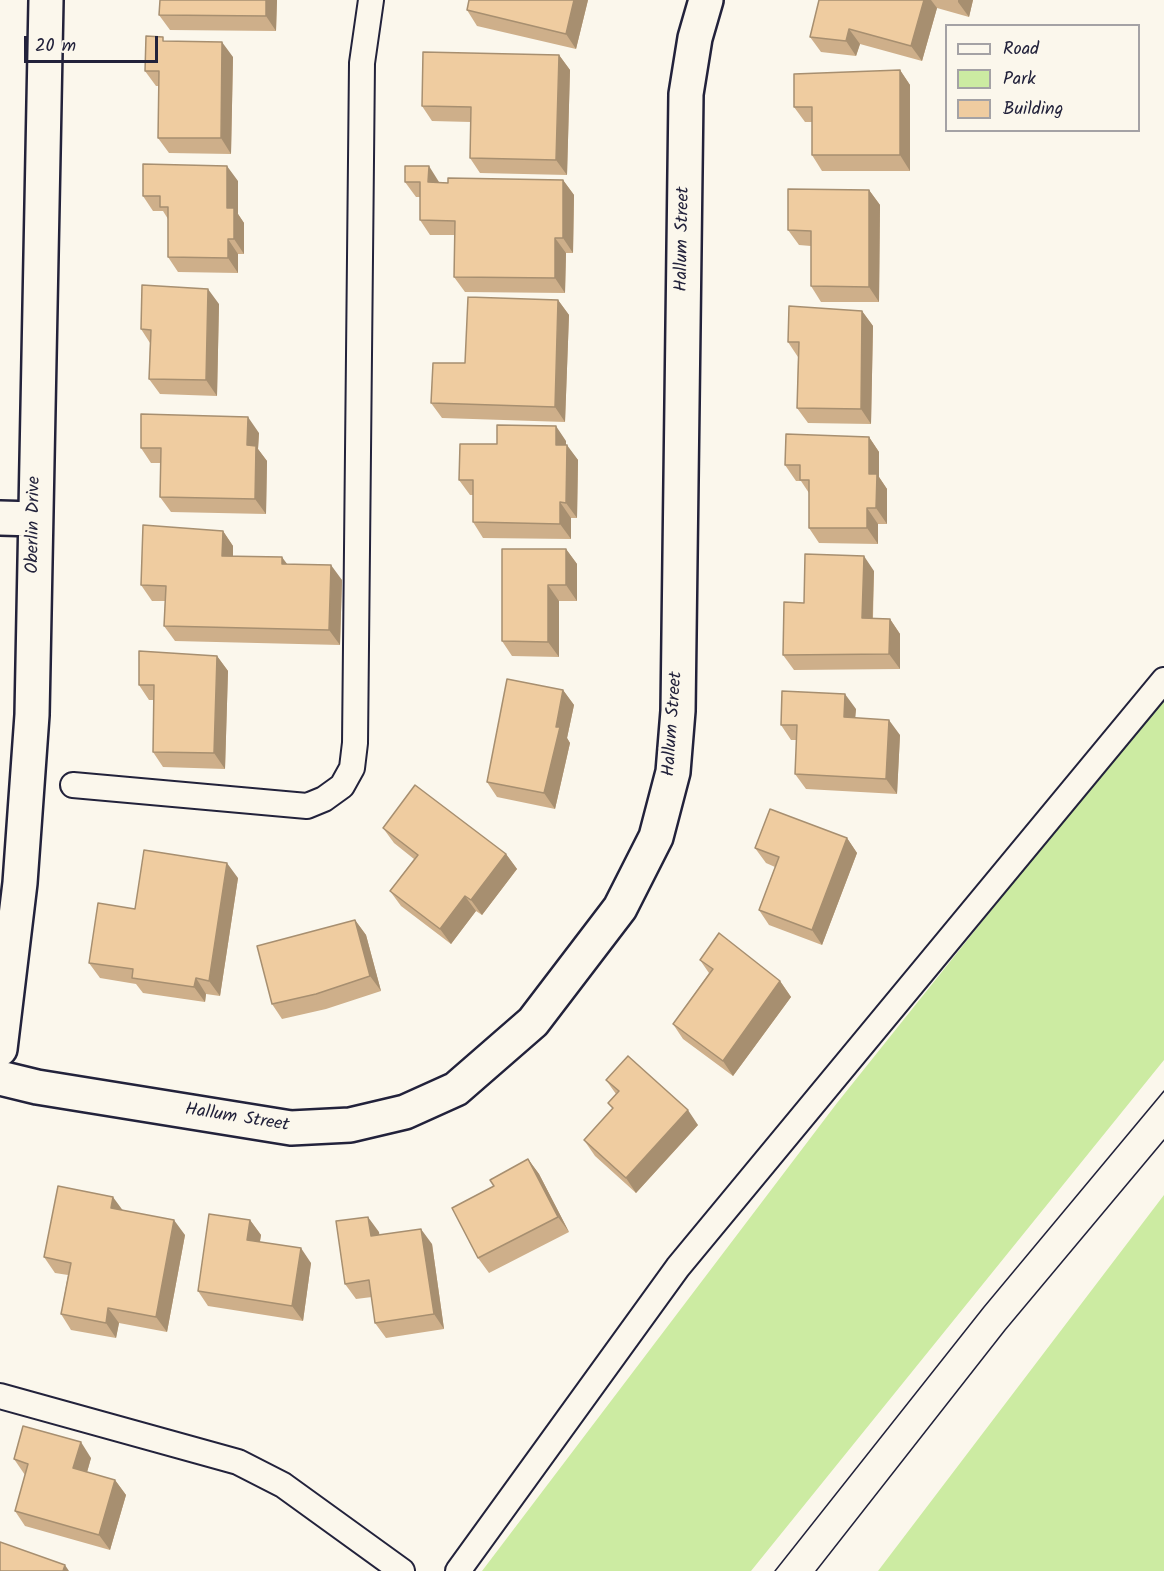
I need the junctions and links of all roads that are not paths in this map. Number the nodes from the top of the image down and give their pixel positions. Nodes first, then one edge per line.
1 (46, 0) edge
2 (371, 0) edge
3 (706, 0) edge
4 (0, 518) edge
5 (35, 519) junction
6 (1164, 680) edge
7 (73, 785) dead end
8 (0, 1049) edge
9 (0, 1078) edge
10 (0, 1396) edge
11 (402, 1571) edge
12 (458, 1571) edge

1 - 5 street, Oberlin Drive
2 - 7 lane
3 - 9 street, Hallum Street
4 - 5 street
5 - 8 street, Oberlin Drive
6 - 12 lane
10 - 11 lane

